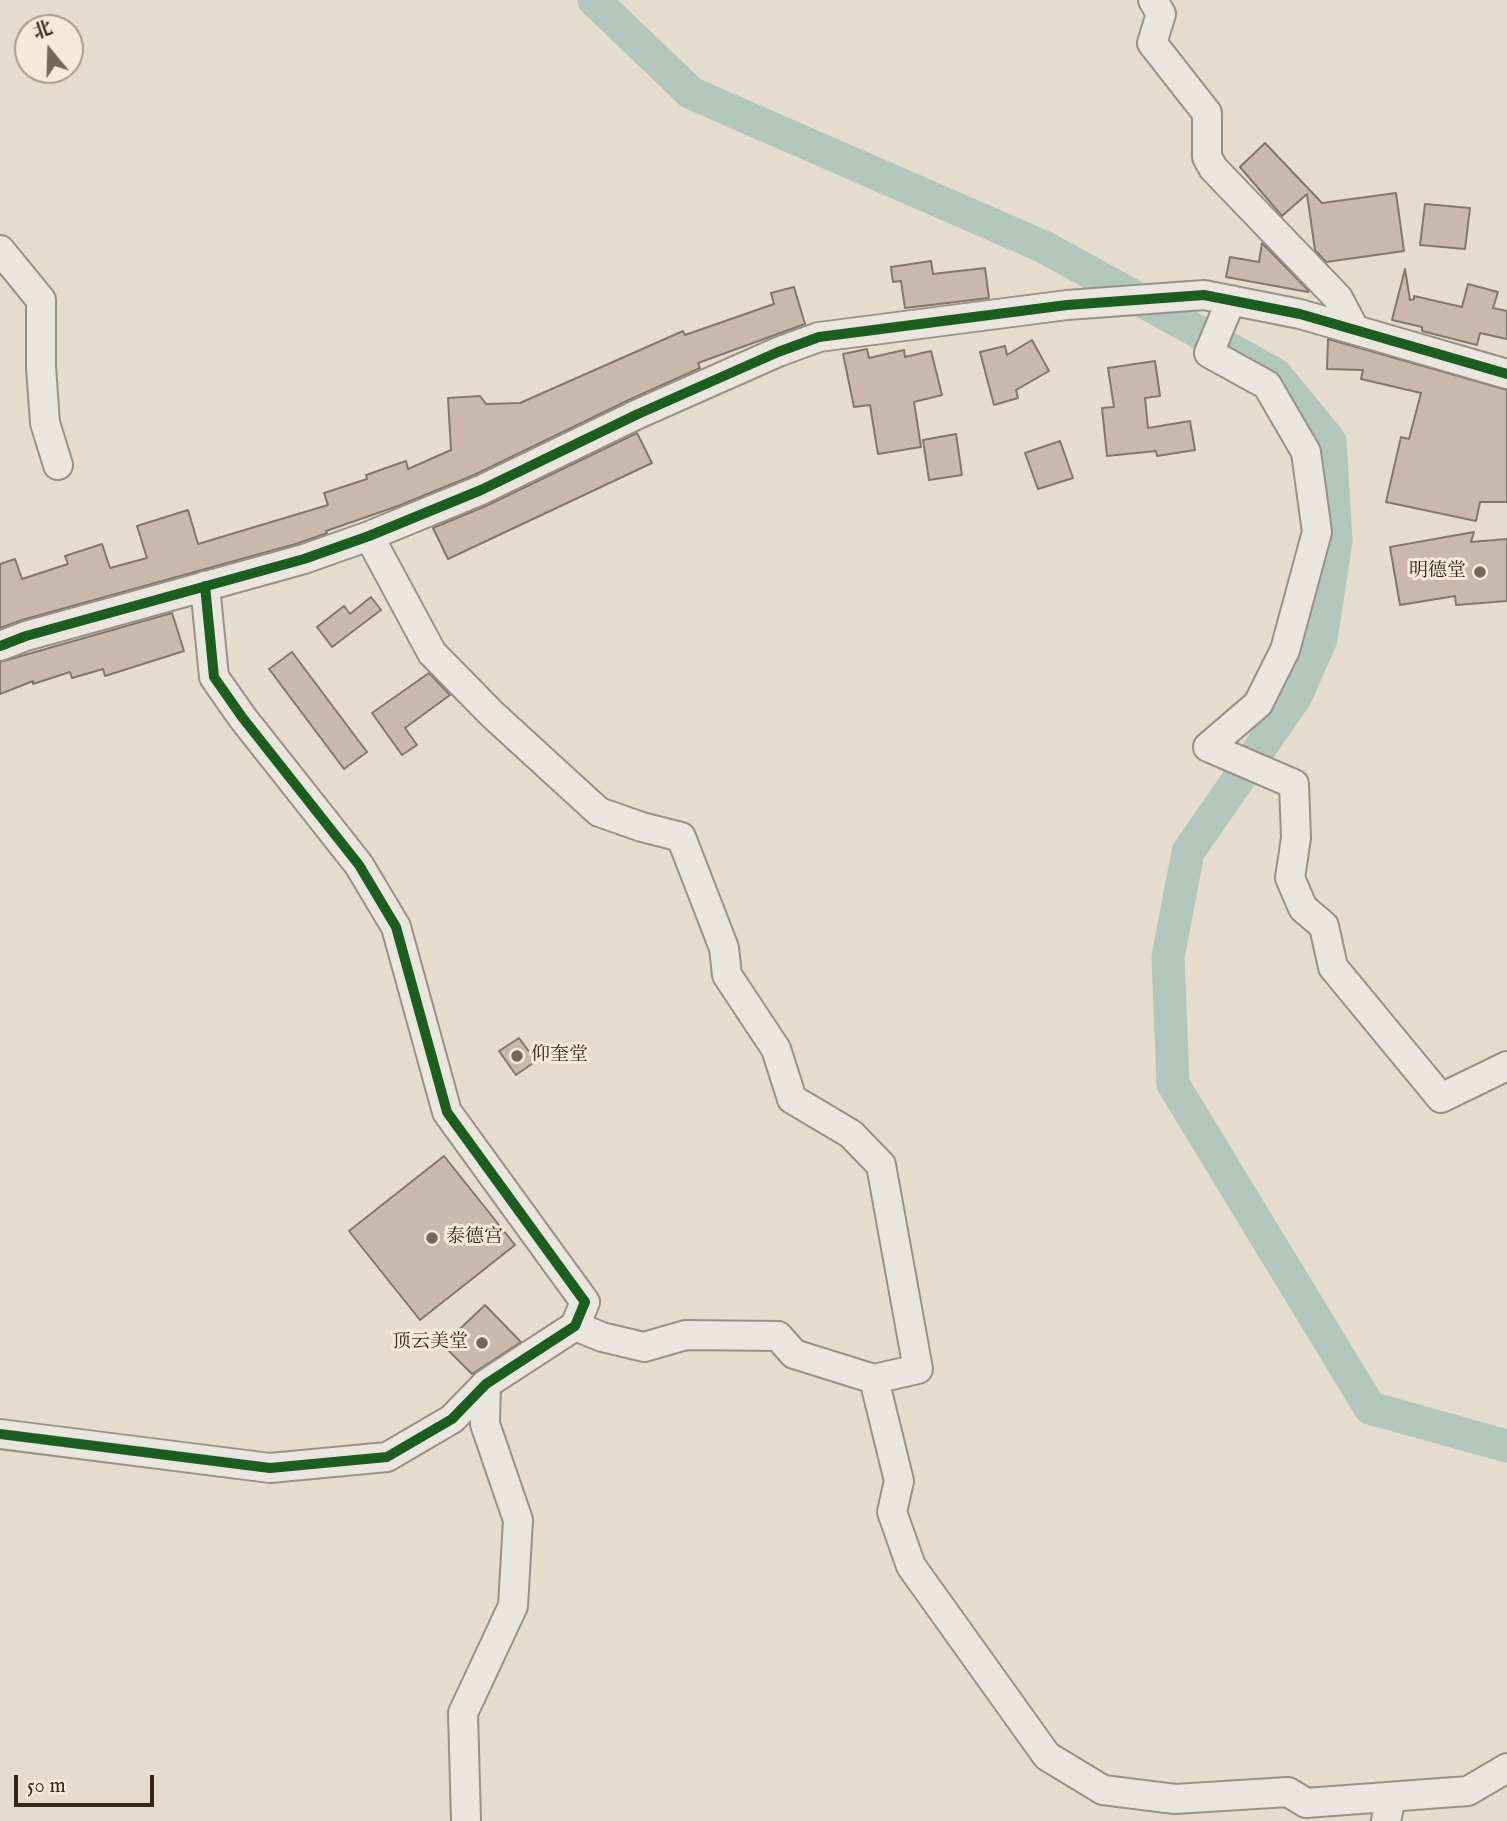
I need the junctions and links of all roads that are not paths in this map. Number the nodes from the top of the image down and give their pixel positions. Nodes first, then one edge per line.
1 (1153, 0) edge
2 (0, 250) edge
3 (1220, 303) junction
4 (1355, 330) junction
5 (1507, 374) edge
6 (58, 465) dead end
7 (369, 536) junction
8 (205, 586) junction
9 (0, 646) edge
10 (1507, 1066) edge
11 (575, 1326) junction
12 (874, 1379) junction
13 (486, 1384) junction
14 (0, 1434) edge
15 (1507, 1768) edge
16 (1389, 1809) edge
17 (466, 1821) edge

1 - 4 street
2 - 6 street
3 - 4 street
3 - 7 street
3 - 10 street
4 - 5 street
7 - 8 street
7 - 12 street
8 - 9 street
8 - 11 street
11 - 12 street
11 - 13 street
12 - 16 street
13 - 14 street
13 - 17 street
15 - 16 street

